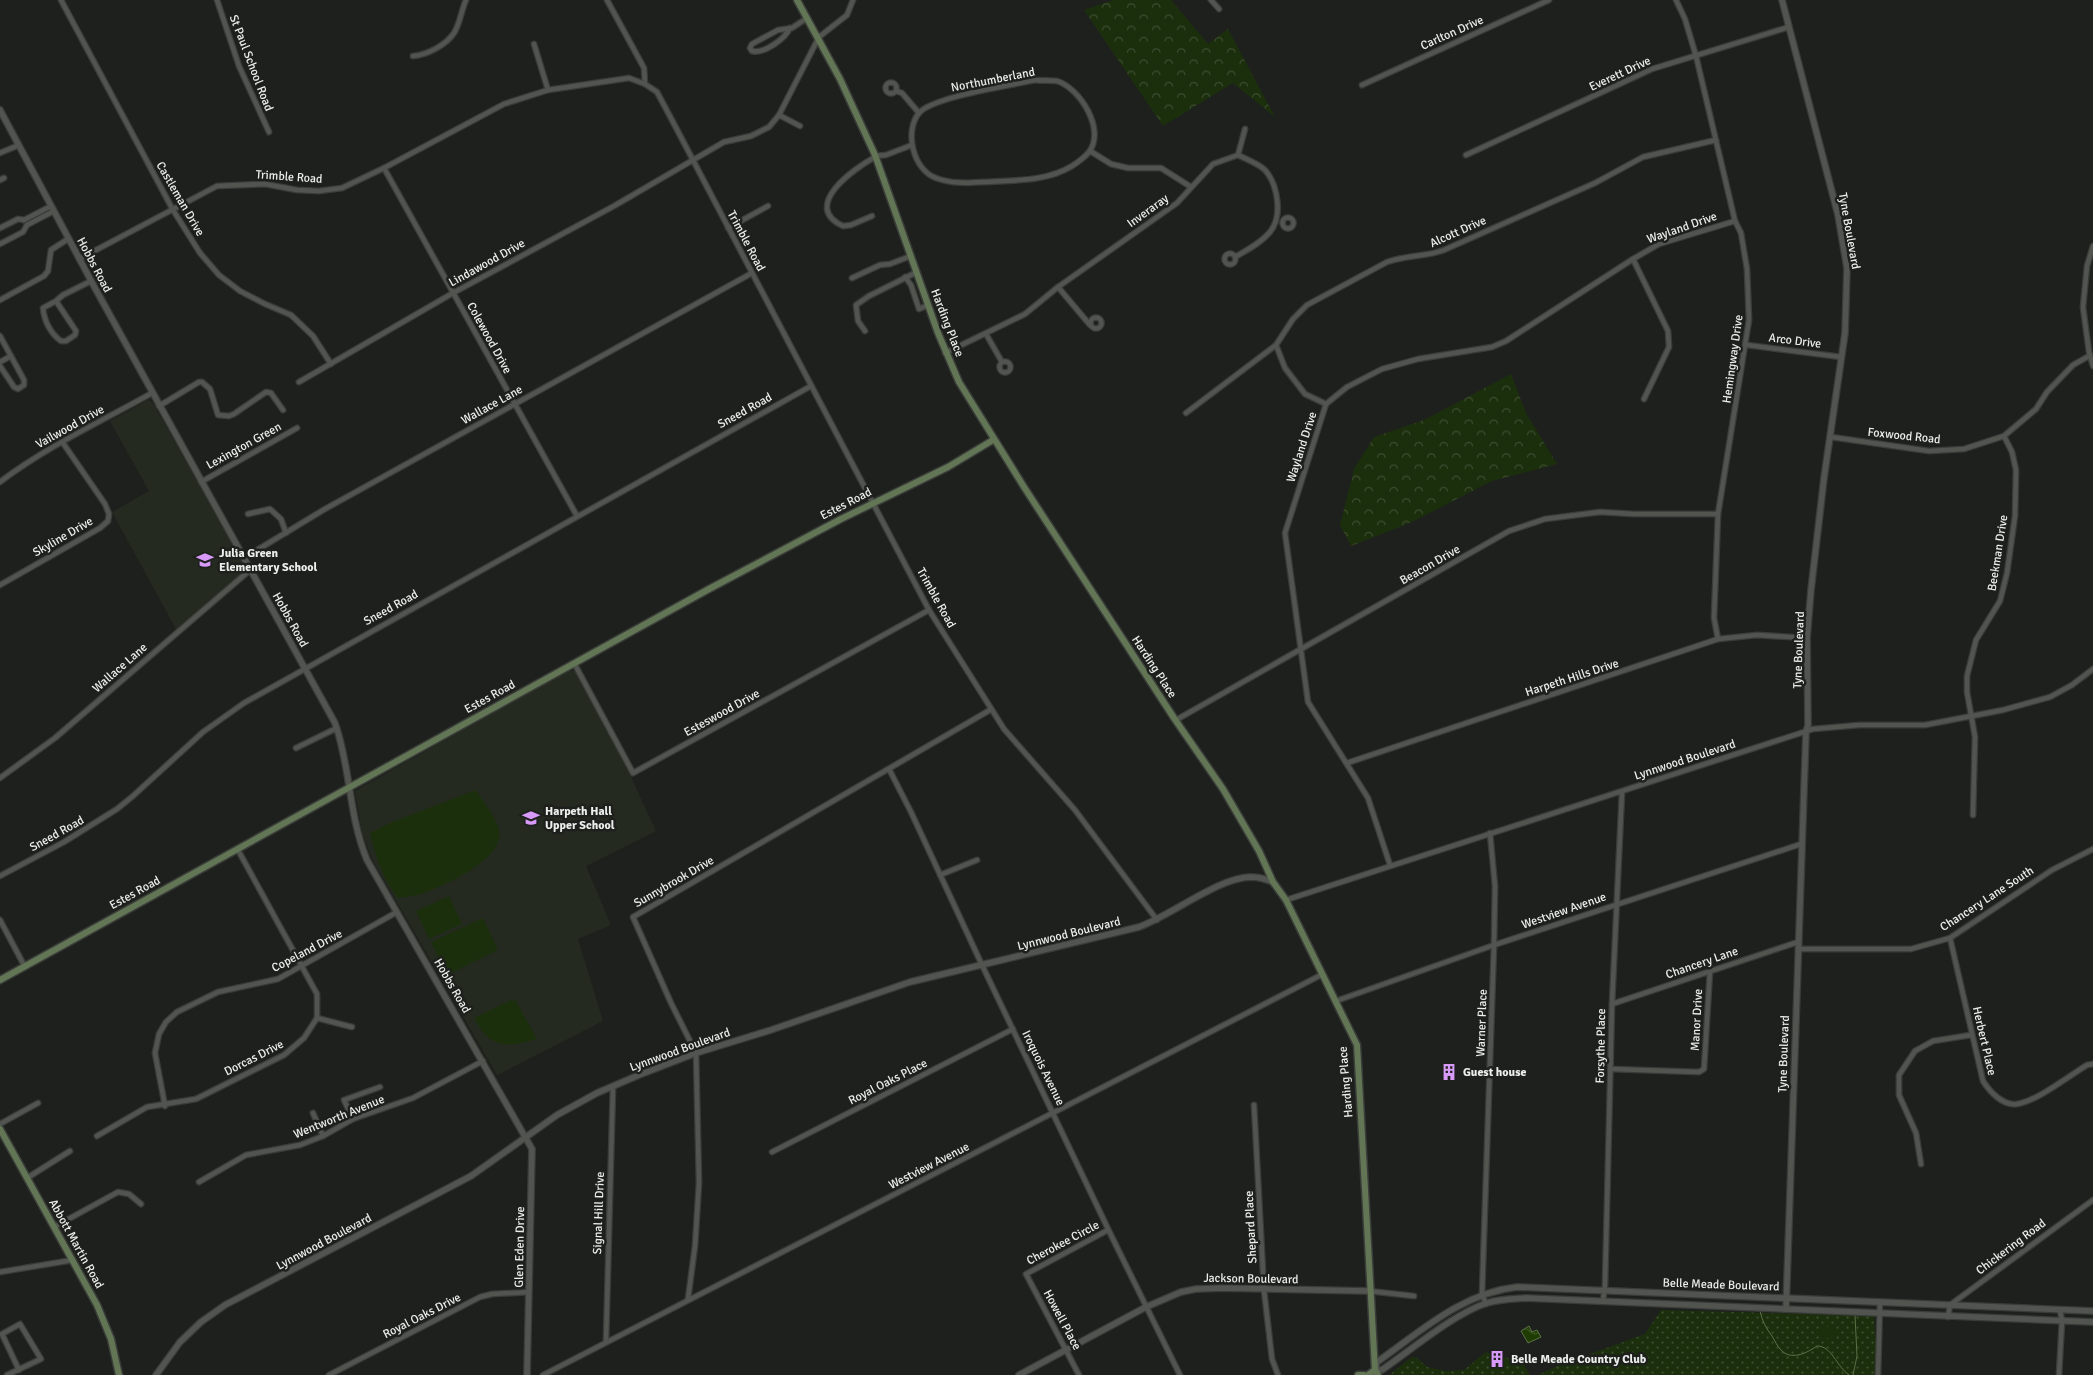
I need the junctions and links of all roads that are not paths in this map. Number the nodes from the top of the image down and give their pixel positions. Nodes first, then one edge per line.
1 (61, 0) edge
2 (217, 0) edge
3 (466, 0) edge
4 (607, 0) edge
5 (797, 0) edge
6 (853, 0) edge
7 (1212, 0) edge
8 (1549, 0) edge
9 (1676, 0) edge
10 (1782, 0) edge
11 (1219, 9) dead end
12 (807, 18) junction
13 (1789, 27) junction
14 (790, 28) junction
15 (819, 37) junction
16 (534, 44) dead end
17 (413, 56) dead end
18 (1696, 56) junction
19 (645, 84) junction
20 (1362, 85) dead end
21 (548, 90) junction
22 (896, 91) dead end
23 (0, 110) edge
24 (919, 113) junction
25 (779, 115) junction
26 (800, 126) dead end
27 (1245, 129) dead end
28 (269, 132) dead end
29 (1716, 140) junction
30 (18, 145) junction
31 (912, 145) junction
32 (1090, 151) junction
33 (0, 153) edge
34 (1238, 154) junction
35 (1466, 155) dead end
36 (875, 156) junction
37 (692, 160) junction
38 (384, 168) junction
39 (1191, 187) junction
40 (768, 206) dead end
41 (52, 209) junction
42 (173, 210) junction
43 (872, 216) dead end
44 (1275, 219) junction
45 (1282, 221) dead end
46 (1735, 221) junction
47 (26, 222) junction
48 (0, 228) edge
49 (728, 228) junction
50 (68, 238) junction
51 (0, 244) edge
52 (2093, 246) edge
53 (911, 256) junction
54 (1235, 256) dead end
55 (79, 259) junction
56 (1632, 259) junction
57 (916, 272) junction
58 (752, 273) junction
59 (905, 277) junction
60 (852, 278) dead end
61 (91, 281) junction
62 (1058, 287) junction
63 (453, 293) junction
64 (0, 300) edge
65 (56, 301) junction
66 (928, 305) junction
67 (1090, 325) dead end
68 (865, 330) dead end
69 (986, 334) junction
70 (0, 336) edge
71 (1276, 345) junction
72 (1746, 345) junction
73 (945, 353) junction
74 (11, 356) junction
75 (2089, 356) junction
76 (1841, 357) junction
77 (0, 362) edge
78 (1002, 362) dead end
79 (331, 364) junction
80 (0, 366) edge
81 (2093, 366) edge
82 (299, 382) dead end
83 (811, 386) junction
84 (152, 393) junction
85 (1644, 399) dead end
86 (515, 404) junction
87 (1326, 404) junction
88 (159, 406) junction
89 (283, 410) dead end
90 (1186, 413) dead end
91 (297, 428) dead end
92 (2004, 436) junction
93 (1831, 437) junction
94 (993, 440) junction
95 (63, 443) junction
96 (0, 482) edge
97 (201, 482) junction
98 (873, 503) junction
99 (248, 514) dead end
100 (1718, 514) junction
101 (577, 516) junction
102 (286, 533) junction
103 (244, 558) junction
104 (250, 570) junction
105 (0, 585) edge
106 (929, 610) junction
107 (1807, 638) junction
108 (1718, 639) junction
109 (1301, 650) junction
110 (574, 663) junction
111 (306, 667) junction
112 (2093, 668) edge
113 (990, 710) junction
114 (1972, 716) junction
115 (1176, 720) junction
116 (337, 728) junction
117 (1806, 732) junction
118 (296, 748) dead end
119 (1347, 763) junction
120 (889, 769) junction
121 (0, 778) edge
122 (348, 789) junction
123 (1622, 792) junction
124 (1973, 815) dead end
125 (1490, 833) junction
126 (1801, 844) junction
127 (2093, 849) edge
128 (238, 850) junction
129 (977, 860) dead end
130 (1390, 865) junction
131 (940, 875) junction
132 (0, 876) edge
133 (1273, 882) junction
134 (1286, 900) junction
135 (1616, 904) junction
136 (397, 912) junction
137 (0, 920) edge
138 (1157, 920) junction
139 (1950, 938) junction
140 (1798, 942) junction
141 (1494, 945) junction
142 (1798, 949) junction
143 (982, 965) junction
144 (302, 966) junction
145 (25, 967) junction
146 (1710, 971) junction
147 (1323, 974) junction
148 (0, 980) edge
149 (1336, 1001) junction
150 (1612, 1004) junction
151 (317, 1018) junction
152 (352, 1027) dead end
153 (1013, 1029) junction
154 (1972, 1035) junction
155 (696, 1053) junction
156 (483, 1061) junction
157 (2093, 1064) edge
158 (1611, 1069) junction
159 (613, 1086) junction
160 (380, 1087) dead end
161 (38, 1103) dead end
162 (165, 1106) junction
163 (1254, 1106) dead end
164 (313, 1113) dead end
165 (1054, 1114) junction
166 (353, 1119) junction
167 (518, 1123) joint
168 (0, 1129) edge
169 (97, 1136) dead end
170 (323, 1136) junction
171 (527, 1138) junction
172 (70, 1151) dead end
173 (772, 1152) dead end
174 (1921, 1164) dead end
175 (27, 1178) junction
176 (200, 1182) dead end
177 (2093, 1200) edge
178 (141, 1204) dead end
179 (54, 1227) junction
180 (1108, 1230) junction
181 (73, 1260) junction
182 (0, 1272) edge
183 (1026, 1274) joint
184 (1264, 1290) junction
185 (1369, 1291) junction
186 (1604, 1291) junction
187 (528, 1292) junction
188 (1482, 1294) junction
189 (1414, 1296) dead end
190 (688, 1299) junction
191 (1786, 1299) junction
192 (1603, 1301) junction
193 (1880, 1302) junction
194 (1486, 1304) junction
195 (1950, 1305) junction
196 (1146, 1307) junction
197 (1786, 1309) junction
198 (2060, 1310) junction
199 (2093, 1311) edge
200 (1880, 1313) junction
201 (1948, 1316) junction
202 (2062, 1321) junction
203 (2093, 1322) edge
204 (606, 1342) junction
205 (1066, 1350) junction
206 (19, 1370) junction
207 (1377, 1373) edge
208 (7, 1375) edge
209 (119, 1375) edge
210 (156, 1375) edge
211 (330, 1375) edge
212 (527, 1375) edge
213 (543, 1375) edge
214 (1019, 1375) edge
215 (1079, 1375) edge
216 (1180, 1375) edge
217 (1278, 1375) edge
218 (1358, 1375) edge
219 (1364, 1375) edge
220 (1368, 1375) edge
221 (1878, 1375) edge
222 (2059, 1375) edge

1 - 42 street, Castleman Drive
2 - 28 street, St Paul School Road
3 - 17 street
4 - 19 street
5 - 12 main road, Harding Place
6 - 15 street
7 - 11 street
8 - 20 street, Carlton Drive
9 - 18 street, Hemingway Drive
10 - 13 street, Tyne Boulevard
12 - 14 street
12 - 15 main road, Harding Place
13 - 18 street, Everett Drive
13 - 76 street, Tyne Boulevard
14 - 14 street
15 - 25 street
15 - 36 main road, Harding Place
16 - 21 street
18 - 29 street, Hemingway Drive
18 - 35 street, Everett Drive
19 - 21 street, Trimble Road
19 - 37 street, Trimble Road
21 - 38 street, Trimble Road
22 - 24 street
23 - 30 street, Hobbs Road
24 - 31 street
24 - 32 street, Northumberland
25 - 26 street
25 - 37 street
27 - 34 street
29 - 46 street, Hemingway Drive
29 - 71 street, Alcott Drive
30 - 33 street
30 - 41 street, Hobbs Road
31 - 32 street
31 - 36 street
32 - 39 street
34 - 39 street, Inveraray
34 - 44 street
36 - 43 street
36 - 53 main road, Harding Place
37 - 49 street, Trimble Road
37 - 63 street, Lindawood Drive
38 - 42 street, Trimble Road
38 - 63 street, Colewood Drive
39 - 62 street, Inveraray
40 - 49 street
41 - 47 street
41 - 50 street, Hobbs Road
42 - 55 street, Trimble Road
42 - 79 street, Castleman Drive
44 - 45 street
44 - 54 street
46 - 56 street, Wayland Drive
46 - 72 street, Hemingway Drive
47 - 48 street
47 - 51 street
49 - 58 street, Trimble Road
50 - 55 street, Hobbs Road
50 - 64 street
52 - 75 street
53 - 57 main road, Harding Place
53 - 60 street
55 - 61 street, Hobbs Road
56 - 85 street
56 - 87 street, Wayland Drive
57 - 59 street
57 - 66 main road, Harding Place
58 - 83 street, Trimble Road
58 - 86 street, Wallace Lane
59 - 66 street
59 - 68 street
61 - 65 street
61 - 84 street, Hobbs Road
62 - 67 street
62 - 69 street, Inveraray
63 - 79 street, Lindawood Drive
63 - 86 street, Colewood Drive
65 - 65 street
66 - 73 main road, Harding Place
69 - 73 street, Inveraray
69 - 78 street
70 - 74 street
71 - 87 street
71 - 90 street, Alcott Drive
72 - 76 street, Arco Drive
72 - 100 street, Hemingway Drive
73 - 94 main road, Harding Place
74 - 77 street
74 - 80 street
75 - 81 street
75 - 92 street, Foxwood Road
76 - 93 street, Tyne Boulevard
79 - 82 street, Lindawood Drive
83 - 98 street, Trimble Road
83 - 101 street, Sneed Road
84 - 88 street, Hobbs Road
84 - 95 street, Vailwood Drive
86 - 101 street, Colewood Drive
86 - 102 street, Wallace Lane
87 - 109 street, Wayland Drive
88 - 89 street
88 - 97 street, Hobbs Road
91 - 97 street, Lexington Green
92 - 93 street, Foxwood Road
92 - 114 street, Beekman Drive
93 - 107 street, Tyne Boulevard
94 - 98 main road, Estes Road
94 - 115 main road, Harding Place
95 - 96 street, Vailwood Drive
95 - 105 street, Skyline Drive
97 - 103 street, Hobbs Road
98 - 106 street, Trimble Road
98 - 110 main road, Estes Road
99 - 102 street
100 - 108 street, Hemingway Drive
100 - 109 street, Beacon Drive
101 - 111 street, Sneed Road
102 - 103 street, Wallace Lane
103 - 104 street, Hobbs Road
104 - 111 street, Hobbs Road
104 - 121 street, Wallace Lane
106 - 110 street, Esteswood Drive
106 - 113 street, Trimble Road
107 - 108 street, Harpeth Hills Drive
107 - 117 street, Tyne Boulevard
108 - 119 street, Harpeth Hills Drive
109 - 115 street, Beacon Drive
109 - 119 street, Wayland Drive
110 - 122 main road, Estes Road
111 - 116 street, Hobbs Road
111 - 132 street, Sneed Road
112 - 114 street, Lynnwood Boulevard
113 - 120 street, Sunnybrook Drive
113 - 138 street, Trimble Road
114 - 117 street, Lynnwood Boulevard
114 - 124 street, Beekman Drive
115 - 133 main road, Harding Place
116 - 118 street
116 - 122 street, Hobbs Road
117 - 123 street, Lynnwood Boulevard
117 - 126 street, Tyne Boulevard
119 - 130 street, Wayland Drive
120 - 131 street, Iroquois Avenue
120 - 155 street, Sunnybrook Drive
122 - 128 main road, Estes Road
122 - 136 street, Hobbs Road
123 - 125 street, Lynnwood Boulevard
123 - 135 street, Forsythe Place
125 - 130 street, Lynnwood Boulevard
125 - 141 street, Warner Place
126 - 135 street, Westview Avenue
126 - 140 street, Tyne Boulevard
127 - 139 street, Chancery Lane South
128 - 144 street
128 - 145 main road, Estes Road
129 - 131 street
130 - 134 street, Lynnwood Boulevard
131 - 143 street, Iroquois Avenue
133 - 134 main road, Harding Place
133 - 138 street, Lynnwood Boulevard
134 - 147 main road, Harding Place
135 - 141 street, Westview Avenue
135 - 150 street, Forsythe Place
136 - 144 street, Copeland Drive
136 - 156 street, Hobbs Road
137 - 145 street
138 - 143 street, Lynnwood Boulevard
139 - 142 street, Chancery Lane South
139 - 154 street, Herbert Place
140 - 142 street, Tyne Boulevard
140 - 146 street, Chancery Lane
141 - 149 street, Westview Avenue
141 - 188 street, Warner Place
142 - 191 street, Tyne Boulevard
143 - 153 street, Iroquois Avenue
143 - 155 street, Lynnwood Boulevard
144 - 151 street
144 - 162 street, Copeland Drive
145 - 148 main road, Estes Road
146 - 150 street, Chancery Lane
146 - 158 street, Manor Drive
147 - 149 main road, Harding Place
147 - 165 street, Westview Avenue
149 - 185 main road, Harding Place
150 - 158 street, Forsythe Place
151 - 152 street
151 - 162 street, Dorcas Drive
153 - 165 street, Iroquois Avenue
153 - 173 street, Royal Oaks Place
154 - 157 street, Herbert Place
154 - 174 street
155 - 159 street, Lynnwood Boulevard
155 - 190 street, Sunnybrook Drive
156 - 166 street, Wentworth Avenue
156 - 167 street, Hobbs Road
158 - 186 street, Forsythe Place
159 - 171 street, Lynnwood Boulevard
159 - 204 street, Signal Hill Drive
160 - 166 street
161 - 168 street
162 - 169 street, Dorcas Drive
163 - 184 street, Shepard Place
164 - 170 street
165 - 180 street, Iroquois Avenue
165 - 190 street, Westview Avenue
166 - 170 street, Wentworth Avenue
167 - 171 street, Glen Eden Drive
168 - 175 main road, Abbott Martin Road
170 - 176 street, Wentworth Avenue
171 - 187 street, Glen Eden Drive
171 - 210 street, Lynnwood Boulevard
172 - 175 street
175 - 179 main road, Abbott Martin Road
177 - 195 street, Chickering Road
178 - 179 street
179 - 181 main road, Abbott Martin Road
180 - 183 street, Cherokee Circle
180 - 196 street, Iroquois Avenue
181 - 182 street
181 - 209 main road, Abbott Martin Road
183 - 205 street, Howell Place
184 - 185 street, Jackson Boulevard
184 - 196 street, Jackson Boulevard
184 - 217 street, Shepard Place
185 - 189 street, Jackson Boulevard
185 - 207 main road, Harding Place
186 - 188 street, Belle Meade Boulevard
186 - 191 street, Belle Meade Boulevard
186 - 192 street, Forsythe Place
187 - 211 street, Royal Oaks Drive
187 - 212 street, Glen Eden Drive
188 - 194 street, Warner Place
188 - 207 street, Belle Meade Boulevard
190 - 204 street, Westview Avenue
191 - 193 street, Belle Meade Boulevard
191 - 197 street, Tyne Boulevard
192 - 194 street, Belle Meade Boulevard
192 - 197 street, Belle Meade Boulevard
193 - 195 street, Belle Meade Boulevard
193 - 200 street
194 - 207 street, Belle Meade Boulevard
195 - 198 street, Belle Meade Boulevard
195 - 201 street
196 - 205 street, Jackson Boulevard
196 - 216 street, Iroquois Avenue
197 - 200 street, Belle Meade Boulevard
198 - 199 street, Belle Meade Boulevard
198 - 202 street
200 - 201 street, Belle Meade Boulevard
200 - 221 street
201 - 202 street, Belle Meade Boulevard
202 - 203 street, Belle Meade Boulevard
202 - 222 street
204 - 213 street, Westview Avenue
205 - 214 street, Jackson Boulevard
205 - 215 street, Howell Place
206 - 206 street
206 - 208 street
207 - 220 main road, Belle Meade Boulevard
218 - 219 main road

